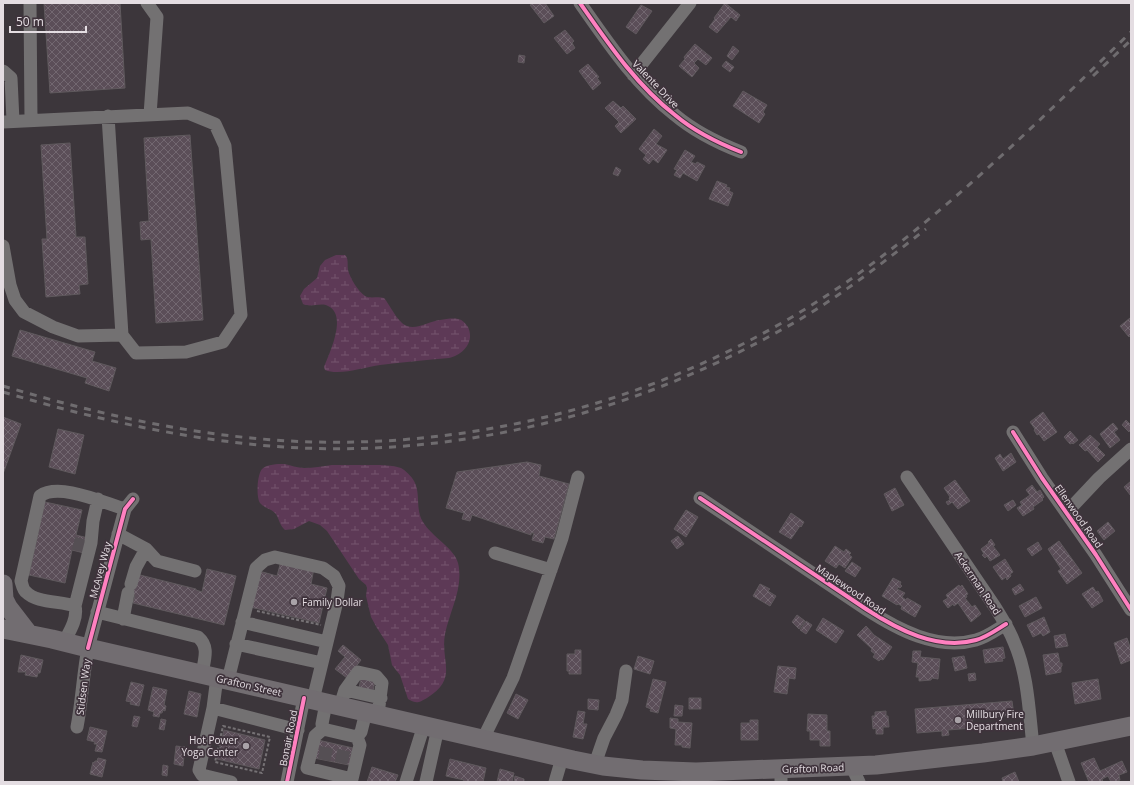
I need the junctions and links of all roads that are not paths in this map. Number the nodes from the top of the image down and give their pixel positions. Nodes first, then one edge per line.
1 (30, 3) edge
2 (147, 3) edge
3 (580, 3) edge
4 (690, 3) edge
5 (3, 71) edge
6 (633, 75) junction
7 (150, 115) junction
8 (108, 116) junction
9 (31, 120) junction
10 (8, 121) edge
11 (741, 152) dead end
12 (3, 240) edge
13 (3, 246) edge
14 (122, 335) junction
15 (1013, 432) dead end
16 (1131, 449) edge
17 (578, 477) dead end
18 (907, 477) dead end
19 (700, 498) dead end
20 (98, 499) junction
21 (1067, 512) junction
22 (92, 521) junction
23 (118, 534) junction
24 (82, 536) tunnel mouth
25 (146, 549) junction
26 (78, 552) tunnel mouth
27 (495, 553) dead end
28 (83, 570) junction
29 (551, 570) junction
30 (195, 571) dead end
31 (3, 584) edge
32 (74, 606) junction
33 (1131, 610) edge
34 (97, 612) junction
35 (123, 619) junction
36 (242, 622) junction
37 (1006, 624) junction
38 (3, 629) edge
39 (28, 633) junction
40 (64, 642) junction
41 (327, 642) junction
42 (236, 644) junction
43 (88, 648) junction
44 (322, 663) junction
45 (626, 671) dead end
46 (215, 677) junction
47 (326, 699) junction
48 (213, 708) junction
49 (375, 708) junction
50 (1131, 726) edge
51 (77, 727) dead end
52 (431, 727) junction
53 (298, 730) junction
54 (327, 734) junction
55 (350, 739) junction
56 (489, 741) junction
57 (1055, 742) junction
58 (1033, 746) junction
59 (562, 758) junction
60 (595, 764) junction
61 (856, 774) edge
62 (651, 776) edge
63 (781, 776) edge
64 (230, 782) edge
65 (287, 782) edge
66 (406, 782) edge
67 (426, 782) edge
68 (555, 782) edge
69 (1069, 782) edge

1 - 9 street
2 - 7 street
3 - 6 street, Valente Drive
4 - 6 street
5 - 10 street
6 - 11 street, Valente Drive
7 - 8 street
7 - 14 street
8 - 9 street
8 - 14 street
9 - 10 street
12 - 13 street
13 - 14 street
15 - 21 street, Ellenwood Road
16 - 21 street
17 - 29 street
18 - 37 street, Ackerman Road
19 - 37 street, Maplewood Road
20 - 22 street
20 - 23 street, McAvey Way
20 - 32 street
21 - 33 street, Ellenwood Road
22 - 24 street
22 - 28 street
23 - 25 street
23 - 34 street, McAvey Way
25 - 30 street
25 - 35 street
26 - 28 street
27 - 29 street
28 - 32 street
29 - 56 street
31 - 39 highway
32 - 40 street
34 - 35 street
34 - 43 street, McAvey Way
35 - 46 street
36 - 41 street
36 - 41 street
36 - 42 street
37 - 58 street, Ackerman Road
38 - 39 highway, Grafton Street
39 - 40 highway, Grafton Street
40 - 43 highway, Grafton Street
41 - 44 street
42 - 44 street
42 - 46 street
43 - 46 highway, Grafton Street
43 - 51 street, Stidsen Way
44 - 47 street
45 - 60 street
46 - 47 highway, Grafton Street
46 - 48 street
47 - 49 highway, Grafton Street
47 - 49 street
47 - 53 street, Bonair Road
47 - 54 street
48 - 53 street
48 - 64 street
49 - 52 highway, Grafton Street
49 - 55 street
50 - 57 highway, Grafton Road
52 - 56 highway, Grafton Street
52 - 66 street
52 - 67 street
53 - 65 street, Bonair Road
54 - 55 street
54 - 55 street
56 - 59 highway, Grafton Road
57 - 58 highway, Grafton Road
57 - 69 street
58 - 61 highway, Grafton Road
59 - 60 highway, Grafton Road
59 - 68 street
60 - 62 highway, Grafton Road
61 - 63 highway, Grafton Road
62 - 63 highway, Grafton Road

